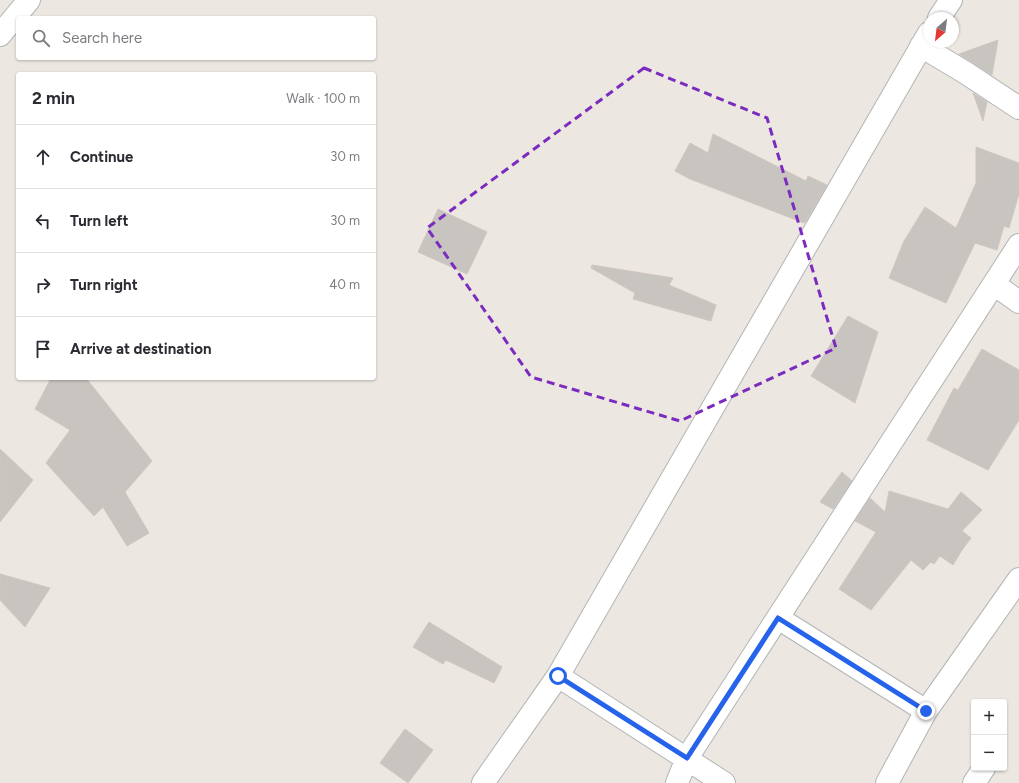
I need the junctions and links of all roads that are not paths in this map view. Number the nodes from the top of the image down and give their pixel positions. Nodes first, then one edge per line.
1 (29, 0) edge
2 (951, 0) edge
3 (943, 12) edge
4 (0, 35) edge
5 (923, 43) edge
6 (935, 48) edge
7 (1019, 108) edge
8 (1019, 244) edge
9 (994, 284) junction
10 (1019, 302) edge
11 (1019, 579) edge
12 (778, 618) junction
13 (558, 676) junction
14 (926, 711) junction
15 (687, 758) junction
16 (982, 771) edge
17 (483, 783) edge
18 (678, 783) edge
19 (724, 783) edge
20 (887, 783) edge
21 (974, 783) edge

1 - 4 street
2 - 3 street
5 - 13 street
6 - 7 street
8 - 9 street
9 - 10 street
9 - 12 street
11 - 14 street
12 - 14 street
12 - 15 street
13 - 15 street
13 - 17 street
14 - 20 street
15 - 18 street
15 - 19 street
16 - 21 street

